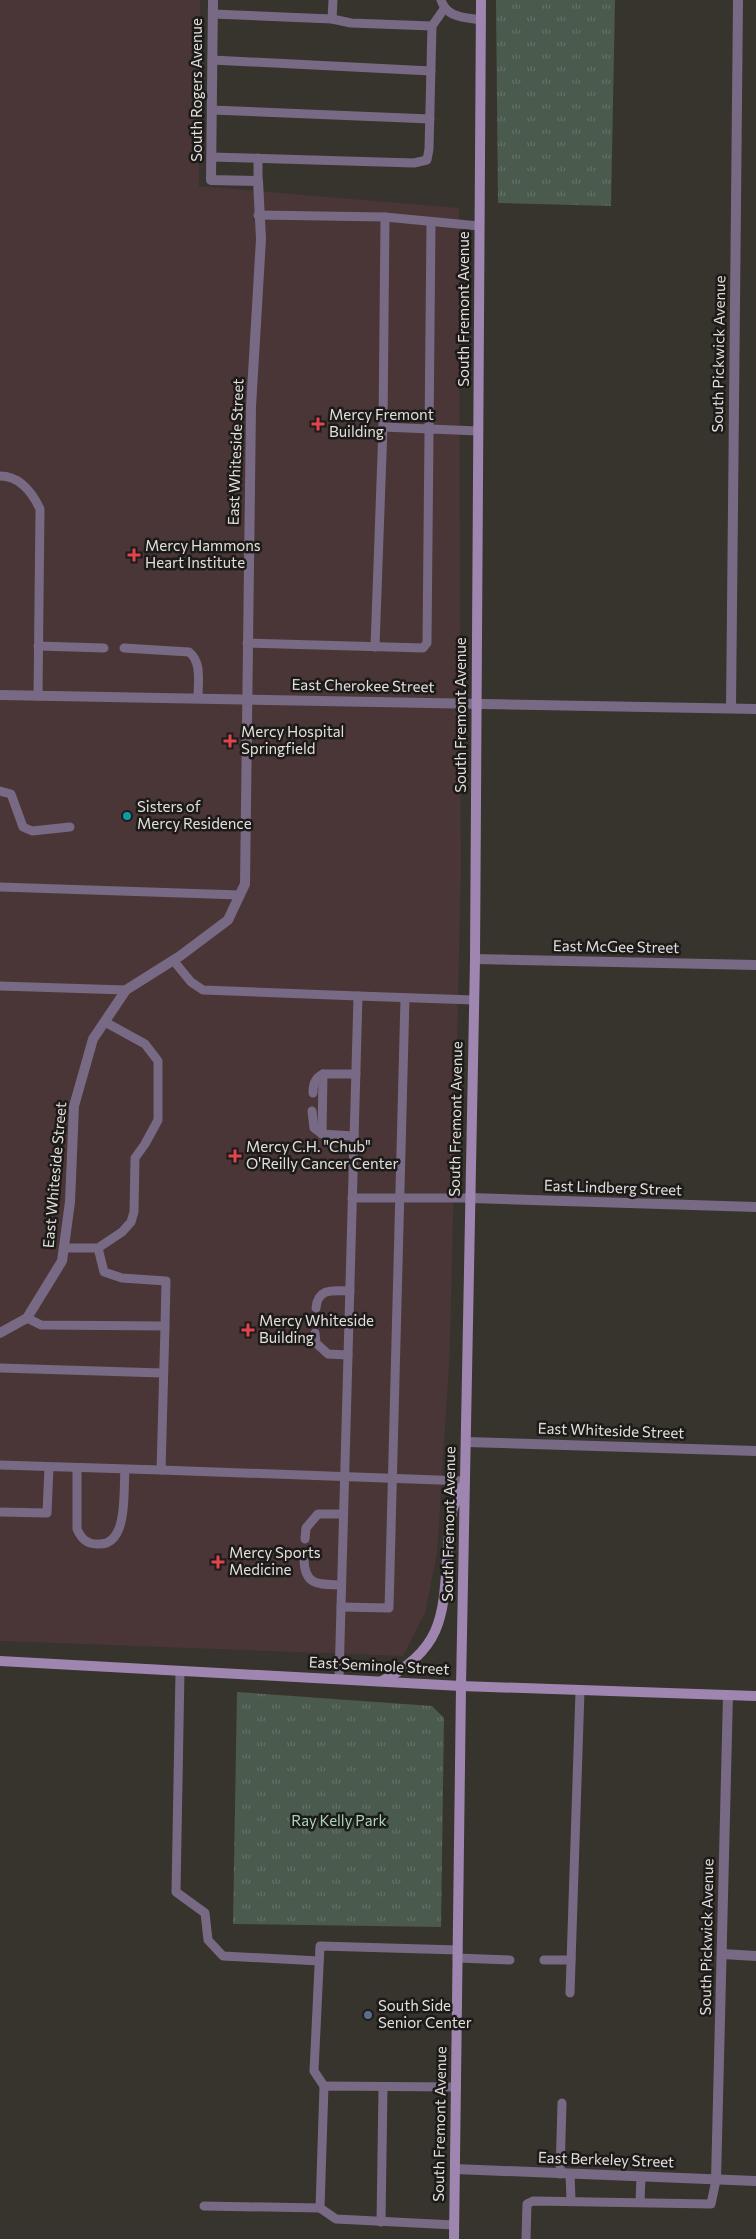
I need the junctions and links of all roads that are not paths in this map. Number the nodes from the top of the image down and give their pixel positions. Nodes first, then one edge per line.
1 (213, 0) edge
2 (333, 0) edge
3 (441, 0) edge
4 (481, 0) edge
5 (738, 0) edge
6 (444, 9) junction
7 (213, 14) junction
8 (332, 19) junction
9 (481, 20) junction
10 (432, 26) junction
11 (212, 60) junction
12 (431, 71) junction
13 (212, 110) junction
14 (430, 119) junction
15 (211, 156) junction
16 (258, 158) junction
17 (258, 181) junction
18 (258, 215) junction
19 (385, 217) junction
20 (431, 223) junction
21 (479, 226) junction
22 (383, 427) junction
23 (430, 429) junction
24 (478, 431) junction
25 (0, 476) edge
26 (247, 643) junction
27 (38, 646) junction
28 (375, 647) junction
29 (104, 648) dead end
30 (124, 648) dead end
31 (0, 695) edge
32 (38, 696) junction
33 (198, 698) junction
34 (246, 698) junction
35 (476, 704) junction
36 (731, 708) junction
37 (756, 709) edge
38 (0, 791) edge
39 (70, 827) dead end
40 (0, 887) edge
41 (240, 895) junction
42 (475, 959) junction
43 (173, 960) junction
44 (756, 965) edge
45 (0, 986) edge
46 (126, 990) junction
47 (358, 996) junction
48 (405, 998) junction
49 (474, 1000) junction
50 (105, 1022) junction
51 (323, 1074) junction
52 (356, 1074) junction
53 (313, 1093) dead end
54 (312, 1111) dead end
55 (322, 1134) junction
56 (354, 1136) junction
57 (352, 1198) junction
58 (470, 1198) junction
59 (399, 1199) junction
60 (756, 1207) edge
61 (64, 1248) junction
62 (98, 1248) junction
63 (350, 1291) junction
64 (316, 1308) dead end
65 (26, 1318) junction
66 (165, 1326) junction
67 (0, 1333) edge
68 (315, 1333) dead end
69 (348, 1355) junction
70 (0, 1368) edge
71 (163, 1373) junction
72 (466, 1442) junction
73 (756, 1451) edge
74 (0, 1466) edge
75 (49, 1467) junction
76 (77, 1468) junction
77 (125, 1470) junction
78 (162, 1470) junction
79 (344, 1478) junction
80 (392, 1480) junction
81 (465, 1481) junction
82 (0, 1512) edge
83 (343, 1514) junction
84 (305, 1539) dead end
85 (304, 1560) dead end
86 (341, 1585) junction
87 (341, 1607) junction
88 (0, 1661) edge
89 (180, 1671) junction
90 (339, 1679) junction
91 (381, 1681) junction
92 (461, 1686) junction
93 (580, 1690) junction
94 (728, 1695) junction
95 (756, 1696) edge
96 (458, 1954) junction
97 (722, 1954) junction
98 (756, 1956) edge
99 (510, 1960) dead end
100 (544, 1960) dead end
101 (571, 1960) junction
102 (319, 1961) junction
103 (570, 1992) dead end
104 (324, 2086) junction
105 (383, 2087) junction
106 (456, 2087) junction
107 (562, 2103) dead end
108 (455, 2169) junction
109 (565, 2174) junction
110 (641, 2177) junction
111 (716, 2180) junction
112 (756, 2181) edge
113 (571, 2200) junction
114 (640, 2202) junction
115 (204, 2206) dead end
116 (320, 2208) junction
117 (381, 2222) junction
118 (454, 2225) junction
119 (454, 2239) edge
120 (526, 2239) edge

1 - 7 street, South Rogers Avenue
2 - 8 lane
3 - 6 lane
4 - 9 main road, South Fremont Avenue
5 - 36 street, South Pickwick Avenue
6 - 9 lane
6 - 10 lane
7 - 8 lane
7 - 11 street, South Rogers Avenue
8 - 10 lane
9 - 21 main road, South Fremont Avenue
10 - 12 lane
11 - 12 lane
11 - 13 street, South Rogers Avenue
12 - 14 lane
13 - 14 lane
13 - 15 street, South Rogers Avenue
14 - 16 lane
15 - 16 lane
15 - 17 street, South Rogers Avenue
16 - 17 lane
17 - 18 street, East Whiteside Street
18 - 19 lane
18 - 26 street, East Whiteside Street
19 - 20 lane
19 - 22 lane
20 - 21 lane
20 - 23 lane
21 - 24 main road, South Fremont Avenue
22 - 23 lane
22 - 28 lane
23 - 24 lane
23 - 28 lane
24 - 35 main road, South Fremont Avenue
25 - 27 lane
26 - 28 lane
26 - 34 street, East Whiteside Street
27 - 29 lane
27 - 32 lane
30 - 33 lane
31 - 32 street, East Cherokee Street
32 - 33 street, East Cherokee Street
33 - 34 street, East Cherokee Street
34 - 35 street, East Cherokee Street
34 - 41 street, East Whiteside Street
35 - 36 street, East Cherokee Street
35 - 42 main road, South Fremont Avenue
36 - 37 street, East Cherokee Street
38 - 39 lane
40 - 41 lane
41 - 43 street, East Whiteside Street
42 - 44 street, East McGee Street
42 - 49 main road, South Fremont Avenue
43 - 46 street, East Whiteside Street
43 - 47 lane
45 - 46 lane
46 - 50 street, East Whiteside Street
47 - 48 lane
47 - 52 lane
48 - 49 lane
48 - 59 lane
49 - 58 main road, South Fremont Avenue
50 - 61 street, East Whiteside Street
50 - 62 lane
51 - 52 lane
51 - 53 lane
51 - 55 lane
52 - 56 lane
54 - 55 lane
55 - 56 lane
56 - 57 lane
57 - 59 lane
57 - 63 lane
58 - 59 lane
58 - 60 street, East Lindberg Street
58 - 72 main road, South Fremont Avenue
59 - 80 lane
61 - 62 lane
61 - 65 street, East Whiteside Street
62 - 66 lane
63 - 64 lane
63 - 69 lane
65 - 66 lane
65 - 67 street, East Whiteside Street
66 - 71 lane
68 - 69 lane
69 - 79 lane
70 - 71 lane
71 - 78 lane
72 - 73 street, East Whiteside Street
72 - 81 main road, South Fremont Avenue
74 - 75 lane
75 - 76 lane
75 - 82 lane
76 - 77 lane
76 - 77 lane
77 - 78 lane
78 - 79 lane
79 - 80 lane
79 - 83 lane
80 - 81 lane
80 - 87 lane
81 - 91 main road
81 - 92 main road, South Fremont Avenue
83 - 84 lane
83 - 86 lane
85 - 86 lane
86 - 87 lane
87 - 90 lane
88 - 89 main road, East Seminole Street
89 - 90 main road, East Seminole Street
89 - 102 lane
90 - 91 main road, East Seminole Street
91 - 92 main road, East Seminole Street
92 - 93 main road, East Seminole Street
92 - 96 main road, South Fremont Avenue
93 - 94 main road, East Seminole Street
93 - 101 lane
94 - 95 main road, East Seminole Street
94 - 97 street, South Pickwick Avenue
96 - 99 lane
96 - 102 lane
96 - 106 main road, South Fremont Avenue
97 - 98 street
97 - 111 street, South Pickwick Avenue
100 - 101 lane
101 - 103 lane
102 - 104 lane
104 - 105 lane
104 - 116 lane
105 - 106 lane
105 - 117 lane
106 - 108 main road, South Fremont Avenue
107 - 109 lane
108 - 109 street, East Berkeley Street
108 - 118 main road, South Fremont Avenue
109 - 110 street, East Berkeley Street
109 - 113 lane
110 - 111 street, East Berkeley Street
110 - 114 lane
111 - 112 street, East Berkeley Street
111 - 114 lane
113 - 114 lane
113 - 120 lane
115 - 116 lane
116 - 117 lane
117 - 118 lane
118 - 119 main road, South Fremont Avenue

